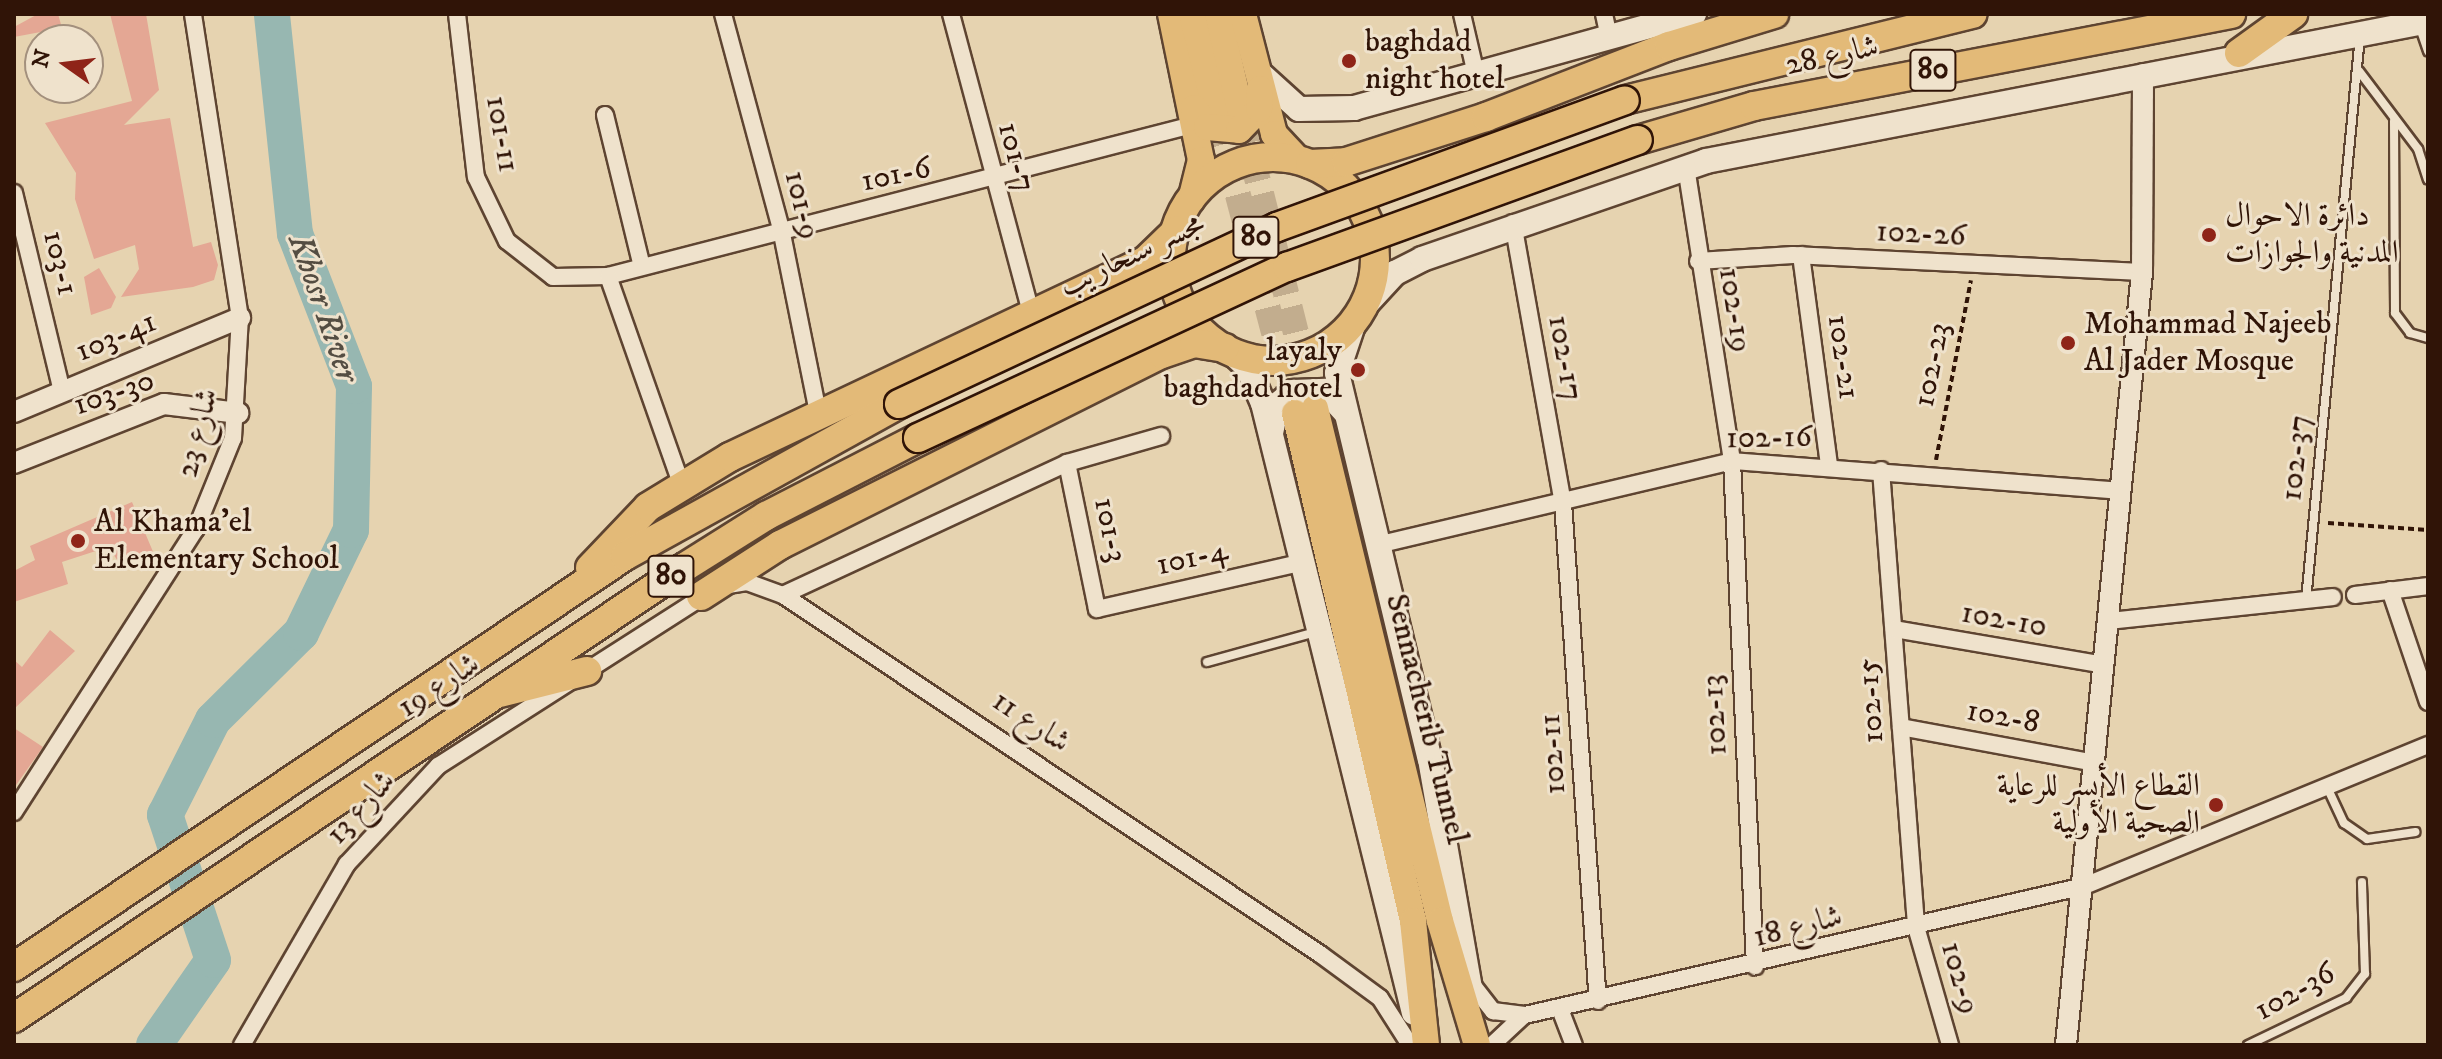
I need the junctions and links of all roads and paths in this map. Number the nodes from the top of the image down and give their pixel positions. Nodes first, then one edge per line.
1 (193, 14) edge
2 (457, 14) edge
3 (723, 14) edge
4 (951, 14) edge
5 (1171, 14) edge
6 (1192, 14) edge
7 (1218, 14) edge
8 (1243, 14) edge
9 (1462, 14) edge
10 (1694, 14) edge
11 (1774, 14) edge
12 (1973, 14) edge
13 (2231, 14) edge
14 (2293, 14) edge
15 (2423, 21) edge
16 (1607, 26) edge
17 (2360, 33) junction
18 (2428, 51) edge
19 (2239, 53) junction
20 (2358, 70) junction
21 (1257, 73) junction
22 (1476, 74) junction
23 (2143, 74) junction
24 (1188, 89) junction
25 (1625, 100) joint
26 (605, 115) dead end
27 (1219, 121) junction
28 (2394, 121) junction
29 (1304, 162) junction
30 (1686, 167) junction
31 (2428, 179) edge
32 (993, 182) junction
33 (14, 193) edge
34 (1191, 200) junction
35 (1513, 223) junction
36 (781, 229) junction
37 (1176, 231) junction
38 (1801, 255) junction
39 (1698, 261) junction
40 (1974, 264) junction
41 (642, 267) junction
42 (2142, 272) junction
43 (608, 276) junction
44 (1031, 313) junction
45 (1357, 315) junction
46 (240, 318) junction
47 (2428, 338) edge
48 (1227, 349) junction
49 (62, 392) junction
50 (899, 404) joint
51 (14, 412) edge
52 (818, 412) junction
53 (238, 413) junction
54 (1345, 413) junction
55 (1161, 436) dead end
56 (918, 438) joint
57 (1271, 438) junction
58 (1732, 461) junction
59 (14, 463) edge
60 (1067, 463) junction
61 (1829, 465) junction
62 (1881, 470) junction
63 (1933, 474) junction
64 (682, 486) junction
65 (2121, 491) junction
66 (1563, 503) junction
67 (2314, 523) junction
68 (2428, 530) edge
69 (1377, 545) junction
70 (1299, 563) junction
71 (2428, 586) edge
72 (2390, 590) junction
73 (783, 595) junction
74 (2355, 595) dead end
75 (701, 596) junction
76 (2333, 597) dead end
77 (2306, 600) junction
78 (554, 605) junction
79 (1097, 609) joint
80 (2109, 621) junction
81 (1894, 629) junction
82 (1316, 632) junction
83 (1207, 662) dead end
84 (2105, 665) junction
85 (587, 671) junction
86 (2428, 702) edge
87 (473, 704) junction
88 (1901, 727) junction
89 (2428, 745) edge
90 (2095, 763) junction
91 (2327, 786) junction
92 (14, 812) edge
93 (2415, 832) dead end
94 (2362, 882) dead end
95 (2084, 886) junction
96 (1916, 927) junction
97 (1755, 966) junction
98 (14, 967) edge
99 (1468, 975) junction
100 (1598, 1001) junction
101 (1560, 1009) junction
102 (1525, 1015) junction
103 (14, 1018) edge
104 (242, 1045) edge
105 (1410, 1045) edge
106 (1424, 1045) edge
107 (1478, 1045) edge
108 (1492, 1045) edge
109 (1574, 1045) edge
110 (1950, 1045) edge
111 (2066, 1045) edge
112 (2248, 1045) edge

1 - 46 street, شارع 23
2 - 43 street, 101-11
3 - 36 street, 101-9
4 - 32 street, 101-7
5 - 24 main road
6 - 27 main road
7 - 27 main road
8 - 21 main road
9 - 22 street
10 - 16 main road
11 - 29 highway
12 - 25 highway, شارع 28 / 80
13 - 56 highway, شارع 28 / 80, bridge
14 - 19 highway
15 - 17 main road
15 - 18 lane
16 - 22 main road
17 - 19 main road
17 - 20 lane, 102-37
19 - 23 main road
20 - 28 lane
20 - 67 lane, 102-37
21 - 22 main road
21 - 24 main road
21 - 29 main road
23 - 30 main road
23 - 42 street
24 - 27 main road
25 - 50 highway, مجسر سنحاريب / 80, bridge
26 - 41 street
27 - 32 street, 101-6
27 - 34 main road
28 - 31 lane
28 - 47 lane
29 - 34 highway
29 - 45 highway
30 - 35 main road
30 - 39 street, 102-19
32 - 36 street, 101-6
32 - 44 street, 101-7
33 - 49 street, 103-1
34 - 37 highway
35 - 45 main road
35 - 66 street, 102-17
36 - 41 street, 101-6
36 - 52 street, 101-9
37 - 44 highway
37 - 48 highway
38 - 39 street, 102-26
38 - 40 street, 102-26
38 - 61 street, 102-21
39 - 58 street, 102-19
40 - 42 street, 102-26
40 - 63 path, 102-23
41 - 43 street, 101-6
42 - 65 street
43 - 64 street
44 - 52 highway
45 - 48 highway
45 - 54 main road
46 - 49 street, 103-41
46 - 53 street, شارع 23
48 - 57 main road
48 - 75 highway
49 - 51 street, 103-41
50 - 78 highway, شارع 19 / 80
52 - 64 highway
53 - 59 street, 103-30
53 - 92 street, شارع 23
54 - 57 main road
54 - 69 main road
55 - 60 street
56 - 87 highway, شارع 19 / 80
57 - 70 main road
58 - 61 street, 102-16
58 - 66 street, 102-16
58 - 97 street, 102-13
60 - 73 street
60 - 79 street, 101-3
61 - 62 street, 102-16
62 - 63 street, 102-16
62 - 81 street, 102-15
63 - 65 street, 102-16
64 - 78 highway
65 - 80 street
66 - 69 street, 102-16
66 - 100 street, 102-11
67 - 68 path
67 - 77 lane, 102-37
69 - 99 main road
70 - 79 street, 101-4
70 - 82 main road
71 - 72 street
72 - 74 street
72 - 86 street
73 - 75 street, شارع 11
73 - 105 street, شارع 11
75 - 85 street, شارع 11
76 - 77 street
77 - 80 street
78 - 98 highway, شارع 19 / 80
80 - 84 street
81 - 84 street, 102-10
81 - 88 street, 102-15
82 - 83 lane
82 - 106 main road
84 - 90 street
85 - 87 highway
85 - 104 street, شارع 13
87 - 103 highway, شارع 19 / 80
88 - 90 street, 102-8
88 - 96 street, 102-15
89 - 91 street, شارع 18
90 - 95 street
91 - 93 lane
91 - 95 street, شارع 18
94 - 112 lane, 102-36
95 - 96 street, شارع 18
95 - 111 street
96 - 97 street, شارع 18
96 - 110 street, 102-9
97 - 100 street, شارع 18
99 - 102 street
99 - 107 main road
100 - 101 street, شارع 18
101 - 102 street, شارع 18
101 - 109 street
102 - 108 street
106 - 107 main road, Sennacherib Tunnel

